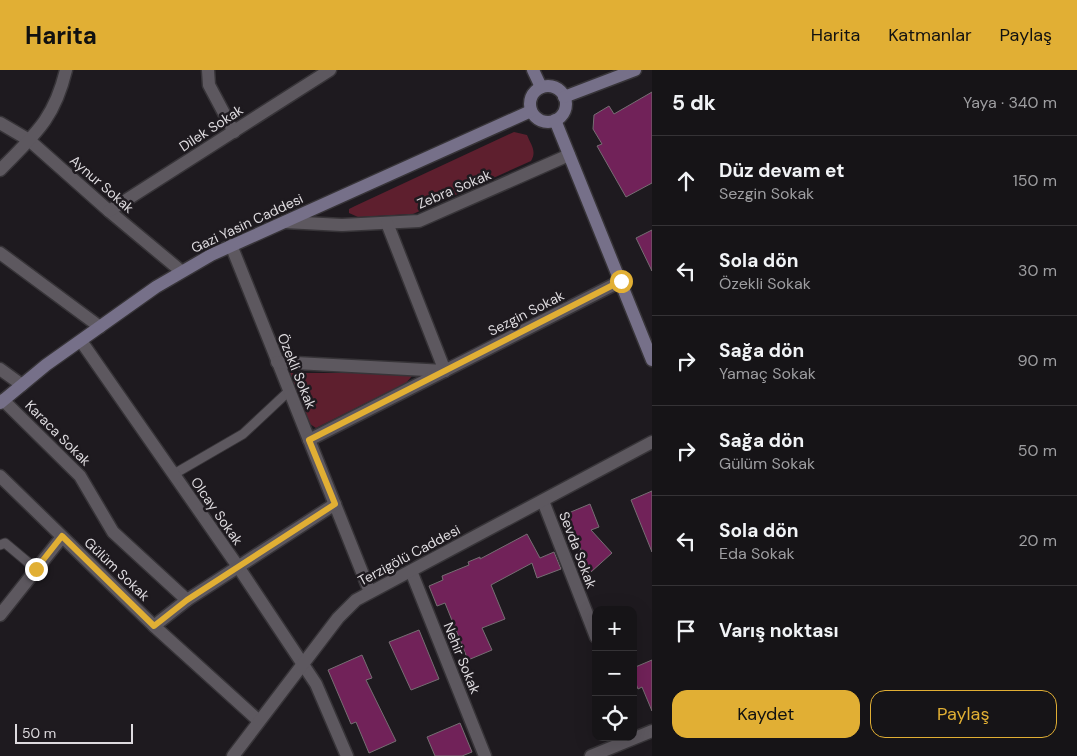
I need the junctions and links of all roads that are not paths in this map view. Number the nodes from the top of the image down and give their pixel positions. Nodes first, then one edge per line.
1 (66, 70) edge
2 (208, 70) edge
3 (330, 70) edge
4 (533, 70) edge
5 (635, 70) edge
6 (540, 87) junction
7 (564, 97) junction
8 (531, 111) junction
9 (555, 120) junction
10 (0, 123) edge
11 (234, 132) junction
12 (29, 140) junction
13 (569, 155) junction
14 (0, 170) edge
15 (109, 211) junction
16 (285, 222) junction
17 (387, 223) junction
18 (231, 245) junction
19 (0, 253) edge
20 (181, 271) junction
21 (621, 281) junction
22 (100, 327) junction
23 (81, 340) junction
24 (652, 360) edge
25 (277, 362) junction
26 (0, 369) edge
27 (445, 371) junction
28 (22, 384) junction
29 (288, 391) junction
30 (2, 402) edge
31 (309, 440) junction
32 (652, 442) edge
33 (174, 474) junction
34 (0, 476) edge
35 (543, 501) junction
36 (335, 504) junction
37 (62, 536) junction
38 (0, 545) edge
39 (239, 568) junction
40 (36, 569) junction
41 (411, 571) junction
42 (370, 592) junction
43 (187, 600) junction
44 (0, 615) edge
45 (154, 626) junction
46 (592, 627) edge
47 (303, 664) junction
48 (259, 721) junction
49 (652, 731) edge
50 (637, 735) edge
51 (623, 741) edge
52 (234, 756) edge
53 (347, 756) edge
54 (485, 756) edge
55 (591, 756) edge

1 - 12 street
2 - 11 street
3 - 11 street, Dilek Sokak
4 - 6 street
5 - 7 street
6 - 7 street
6 - 8 street
7 - 9 street
8 - 9 street
8 - 16 street, Gazi Yasin Caddesi
9 - 13 street
10 - 12 street, Aynur Sokak
11 - 15 street, Dilek Sokak
12 - 14 street
12 - 15 street, Aynur Sokak
13 - 17 street, Zebra Sokak
13 - 21 street
15 - 20 street, Aynur Sokak
16 - 17 street, Zebra Sokak
16 - 18 street, Gazi Yasin Caddesi
17 - 27 street
18 - 20 street, Gazi Yasin Caddesi
18 - 25 street, Özekli Sokak
19 - 22 street
20 - 22 street, Gazi Yasin Caddesi
21 - 24 street
21 - 27 street, Sezgin Sokak
22 - 23 street, Gazi Yasin Caddesi
23 - 28 street, Gazi Yasin Caddesi
23 - 33 street, Olcay Sokak
25 - 27 street
25 - 29 street, Özekli Sokak
26 - 28 street
27 - 31 street, Sezgin Sokak
28 - 30 street, Gazi Yasin Caddesi
29 - 31 street, Özekli Sokak
29 - 33 lane
30 - 43 street, Karaca Sokak
31 - 36 street, Özekli Sokak
32 - 35 street, Terzigölü Caddesi
33 - 39 street, Olcay Sokak
34 - 37 street, Gülüm Sokak
35 - 41 street, Terzigölü Caddesi
35 - 46 street, Sevda Sokak
36 - 39 street
36 - 42 street, Özekli Sokak
37 - 40 street
37 - 45 street, Gülüm Sokak
38 - 40 lane
39 - 43 street
39 - 47 street, Olcay Sokak
40 - 44 street
41 - 42 street, Terzigölü Caddesi
41 - 54 street, Nehir Sokak
42 - 47 street, Terzigölü Caddesi
43 - 45 street
45 - 48 street, Gülüm Sokak
47 - 48 street, Terzigölü Caddesi
47 - 53 street, Olcay Sokak
48 - 52 street, Terzigölü Caddesi
49 - 50 street
51 - 55 street

